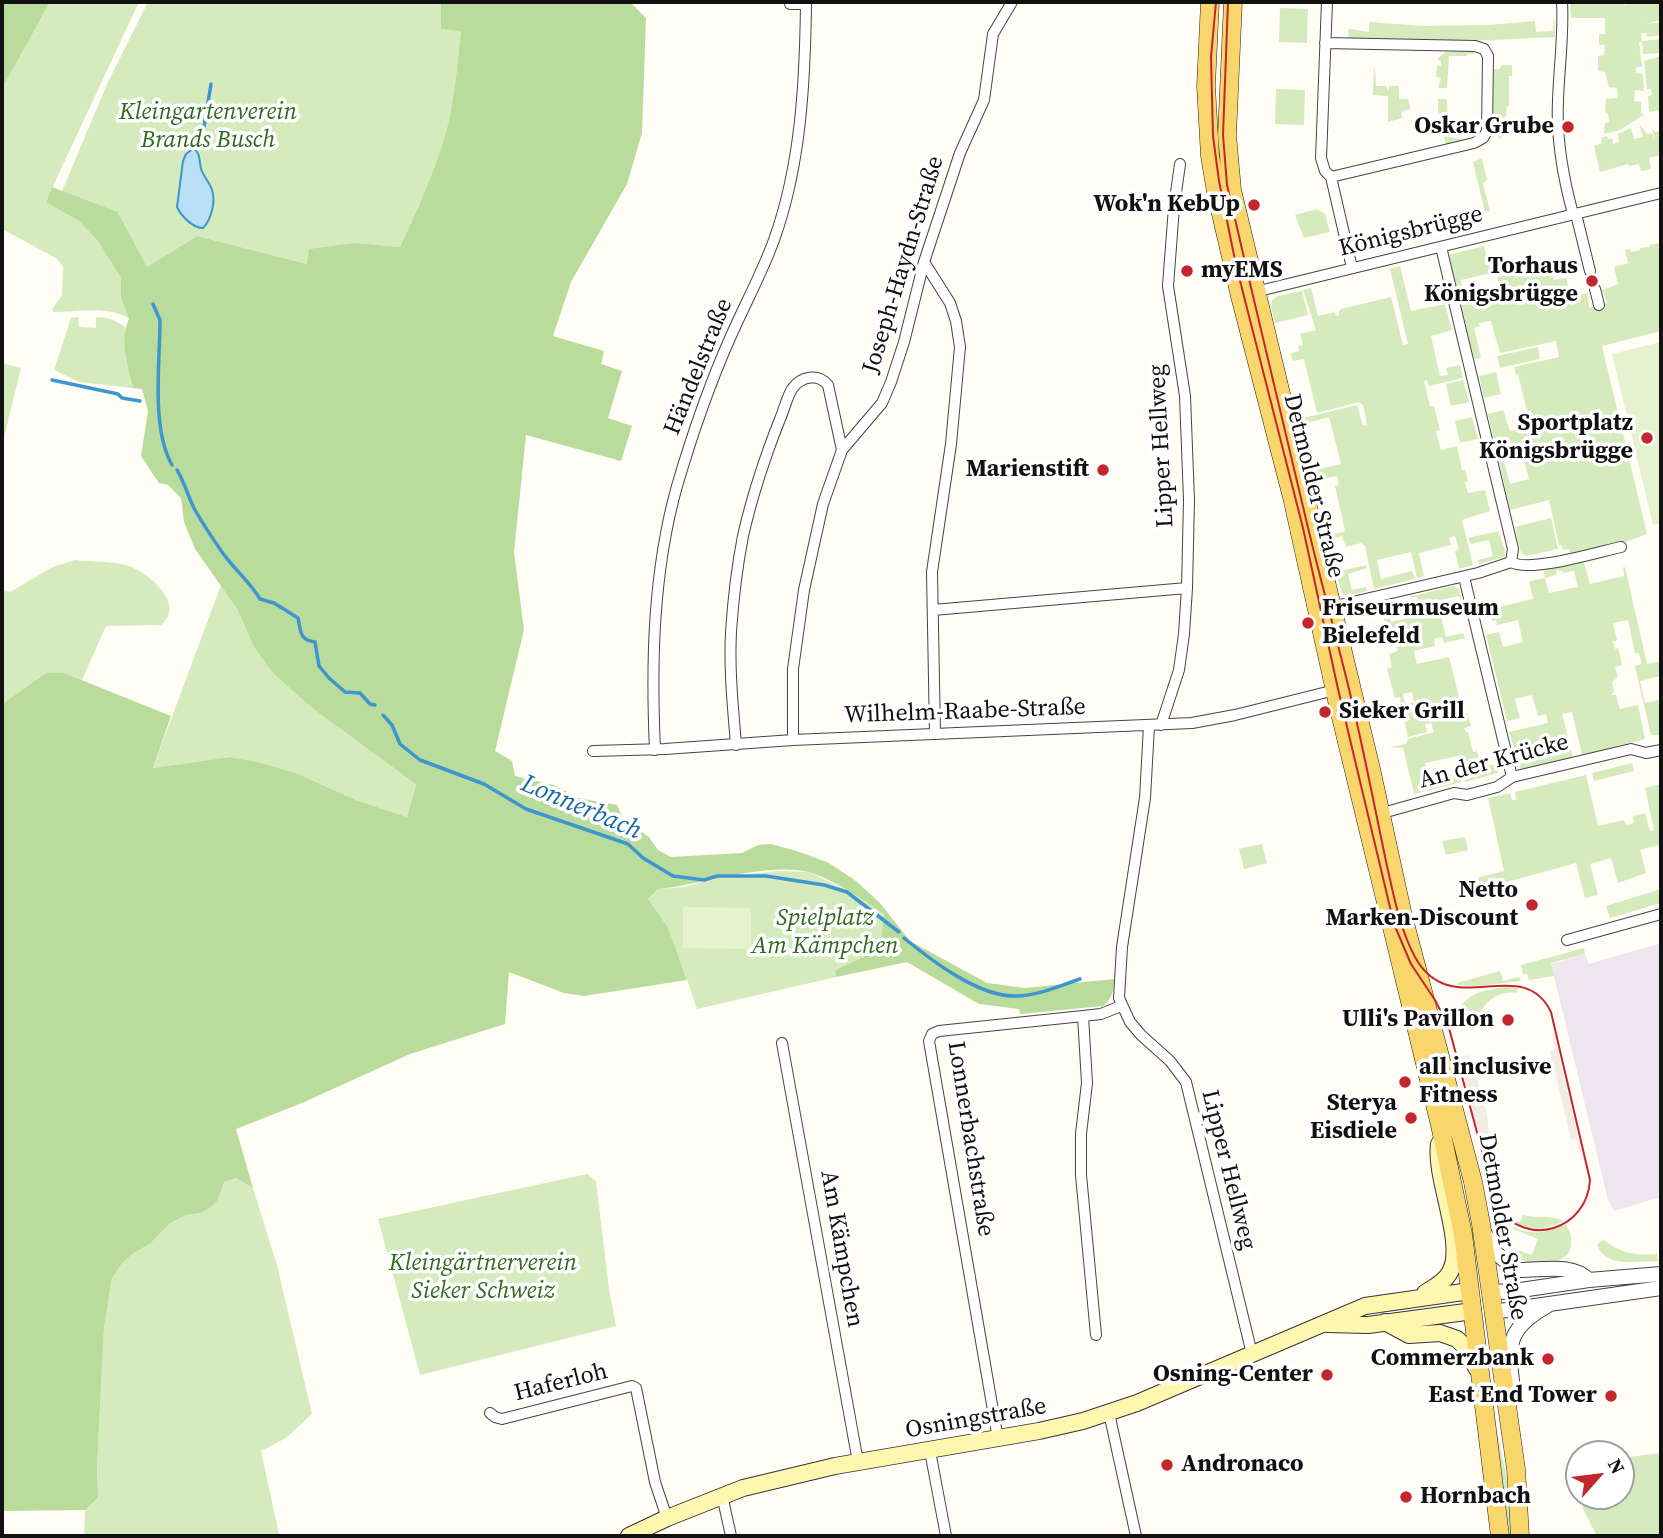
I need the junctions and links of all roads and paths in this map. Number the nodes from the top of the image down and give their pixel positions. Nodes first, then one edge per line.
1 (1012, 2) edge
2 (1210, 2) edge
3 (1233, 2) edge
4 (1327, 2) edge
5 (1562, 2) edge
6 (806, 3) edge
7 (790, 4) dead end
8 (1325, 43) junction
9 (1180, 164) dead end
10 (1331, 177) junction
11 (1661, 193) edge
12 (1575, 214) junction
13 (1441, 247) junction
14 (924, 262) junction
15 (1352, 268) junction
16 (1590, 271) dead end
17 (1595, 289) dead end
18 (1247, 294) junction
19 (1599, 305) dead end
20 (842, 450) junction
21 (1620, 547) dead end
22 (1511, 562) junction
23 (1464, 577) junction
24 (1186, 588) junction
25 (1331, 607) junction
26 (933, 610) junction
27 (1343, 688) junction
28 (1161, 724) junction
29 (1149, 726) junction
30 (935, 734) junction
31 (793, 740) junction
32 (736, 745) junction
33 (655, 750) junction
34 (1661, 750) edge
35 (593, 751) dead end
36 (1512, 777) junction
37 (1379, 814) junction
38 (1661, 914) edge
39 (1567, 940) dead end
40 (1121, 1006) junction
41 (1083, 1016) junction
42 (782, 1043) dead end
43 (1442, 1135) junction
44 (1481, 1224) junction
45 (1661, 1274) edge
46 (1589, 1280) junction
47 (1661, 1289) edge
48 (1471, 1291) junction
49 (1490, 1291) junction
50 (1417, 1298) junction
51 (1547, 1306) junction
52 (1473, 1311) junction
53 (1493, 1312) junction
54 (1385, 1322) junction
55 (1325, 1324) junction
56 (1096, 1335) dead end
57 (1252, 1354) junction
58 (1483, 1385) junction
59 (490, 1413) dead end
60 (1109, 1413) junction
61 (998, 1439) junction
62 (930, 1451) junction
63 (858, 1462) junction
64 (1516, 1469) junction
65 (722, 1495) junction
66 (667, 1518) junction
67 (629, 1536) edge
68 (731, 1536) edge
69 (946, 1536) edge
70 (1136, 1536) edge
71 (1500, 1536) edge
72 (1520, 1536) edge

1 - 14 street, Joseph-Haydn-Straße
2 - 18 main road, Detmolder Straße
3 - 18 main road, Detmolder Straße
4 - 8 street
5 - 12 street
6 - 7 street, Händelstraße
6 - 33 street, Händelstraße
8 - 10 street
8 - 10 street
9 - 24 street, Lipper Hellweg
10 - 15 street
11 - 12 street, Königsbrügge
12 - 13 street, Königsbrügge
12 - 16 street
13 - 15 street, Königsbrügge
13 - 22 street
14 - 20 street, Joseph-Haydn-Straße
14 - 26 street
15 - 18 street, Königsbrügge
17 - 19 street
18 - 25 main road, Detmolder Straße
18 - 27 main road, Detmolder Straße
20 - 31 street, Joseph-Haydn-Straße
20 - 32 street
21 - 22 street
22 - 23 street
23 - 25 street
23 - 36 street
24 - 26 street
24 - 28 street, Lipper Hellweg
25 - 27 main road, Detmolder Straße
26 - 30 street
27 - 28 street, Wilhelm-Raabe-Straße
27 - 37 main road, Detmolder Straße
27 - 43 main road, Detmolder Straße
28 - 29 street, Wilhelm-Raabe-Straße
29 - 30 street, Wilhelm-Raabe-Straße
29 - 40 street
30 - 31 street, Wilhelm-Raabe-Straße
31 - 32 street, Wilhelm-Raabe-Straße
32 - 33 street, Wilhelm-Raabe-Straße
33 - 35 street, Wilhelm-Raabe-Straße
34 - 36 street, An der Krücke
36 - 37 street, An der Krücke
37 - 44 main road, Detmolder Straße
38 - 39 street
40 - 41 street, Lonnerbachstraße
40 - 57 street, Lipper Hellweg
41 - 56 street
41 - 61 street, Lonnerbachstraße
42 - 63 street, Am Kämpchen
43 - 48 main road, Detmolder Straße
43 - 50 main road
44 - 46 street
44 - 49 main road, Detmolder Straße
45 - 46 street
46 - 49 street
47 - 51 street
48 - 49 main road
48 - 50 main road, Osningstraße
48 - 52 main road, Detmolder Straße
49 - 53 main road, Detmolder Straße
50 - 55 main road, Osningstraße
51 - 53 street
51 - 64 street
52 - 53 main road
52 - 54 main road, Osningstraße
52 - 58 main road, Detmolder Straße
53 - 64 main road, Detmolder Straße
54 - 55 main road, Osningstraße
54 - 58 main road
55 - 57 main road, Osningstraße
57 - 60 main road, Osningstraße
58 - 71 main road, Detmolder Straße
59 - 66 street, Haferloh
60 - 61 main road, Osningstraße
60 - 70 street
61 - 62 main road, Osningstraße
62 - 63 main road, Osningstraße
62 - 69 street
63 - 65 main road, Osningstraße
64 - 72 main road, Detmolder Straße
65 - 66 main road, Osningstraße
65 - 68 street
66 - 67 main road, Osningstraße

